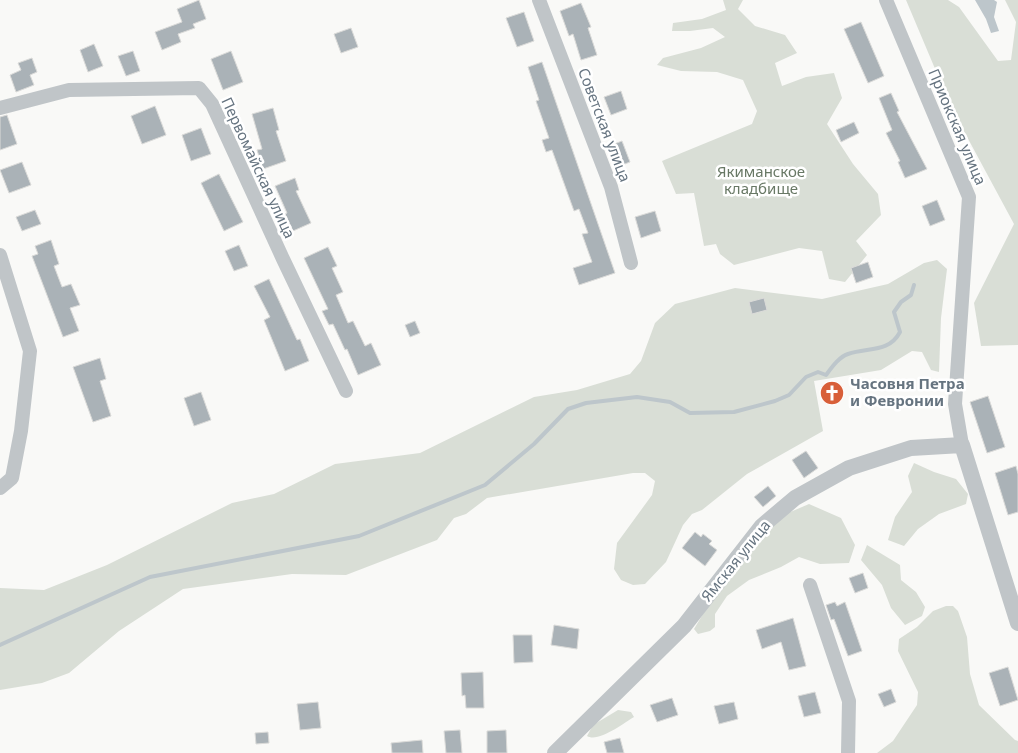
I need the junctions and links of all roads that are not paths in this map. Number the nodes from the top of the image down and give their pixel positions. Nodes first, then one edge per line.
1 (539, 0) edge
2 (886, 0) edge
3 (0, 108) edge
4 (0, 255) edge
5 (631, 263) dead end
6 (346, 392) dead end
7 (962, 445) junction
8 (0, 488) edge
9 (810, 585) dead end
10 (1018, 623) edge
11 (555, 753) edge
12 (848, 753) edge

1 - 5 street, Советская улица
2 - 7 street, Приокская улица
3 - 6 street, Первомайская улица
4 - 8 street
7 - 10 street
7 - 11 street, Ямская улица
9 - 12 street

